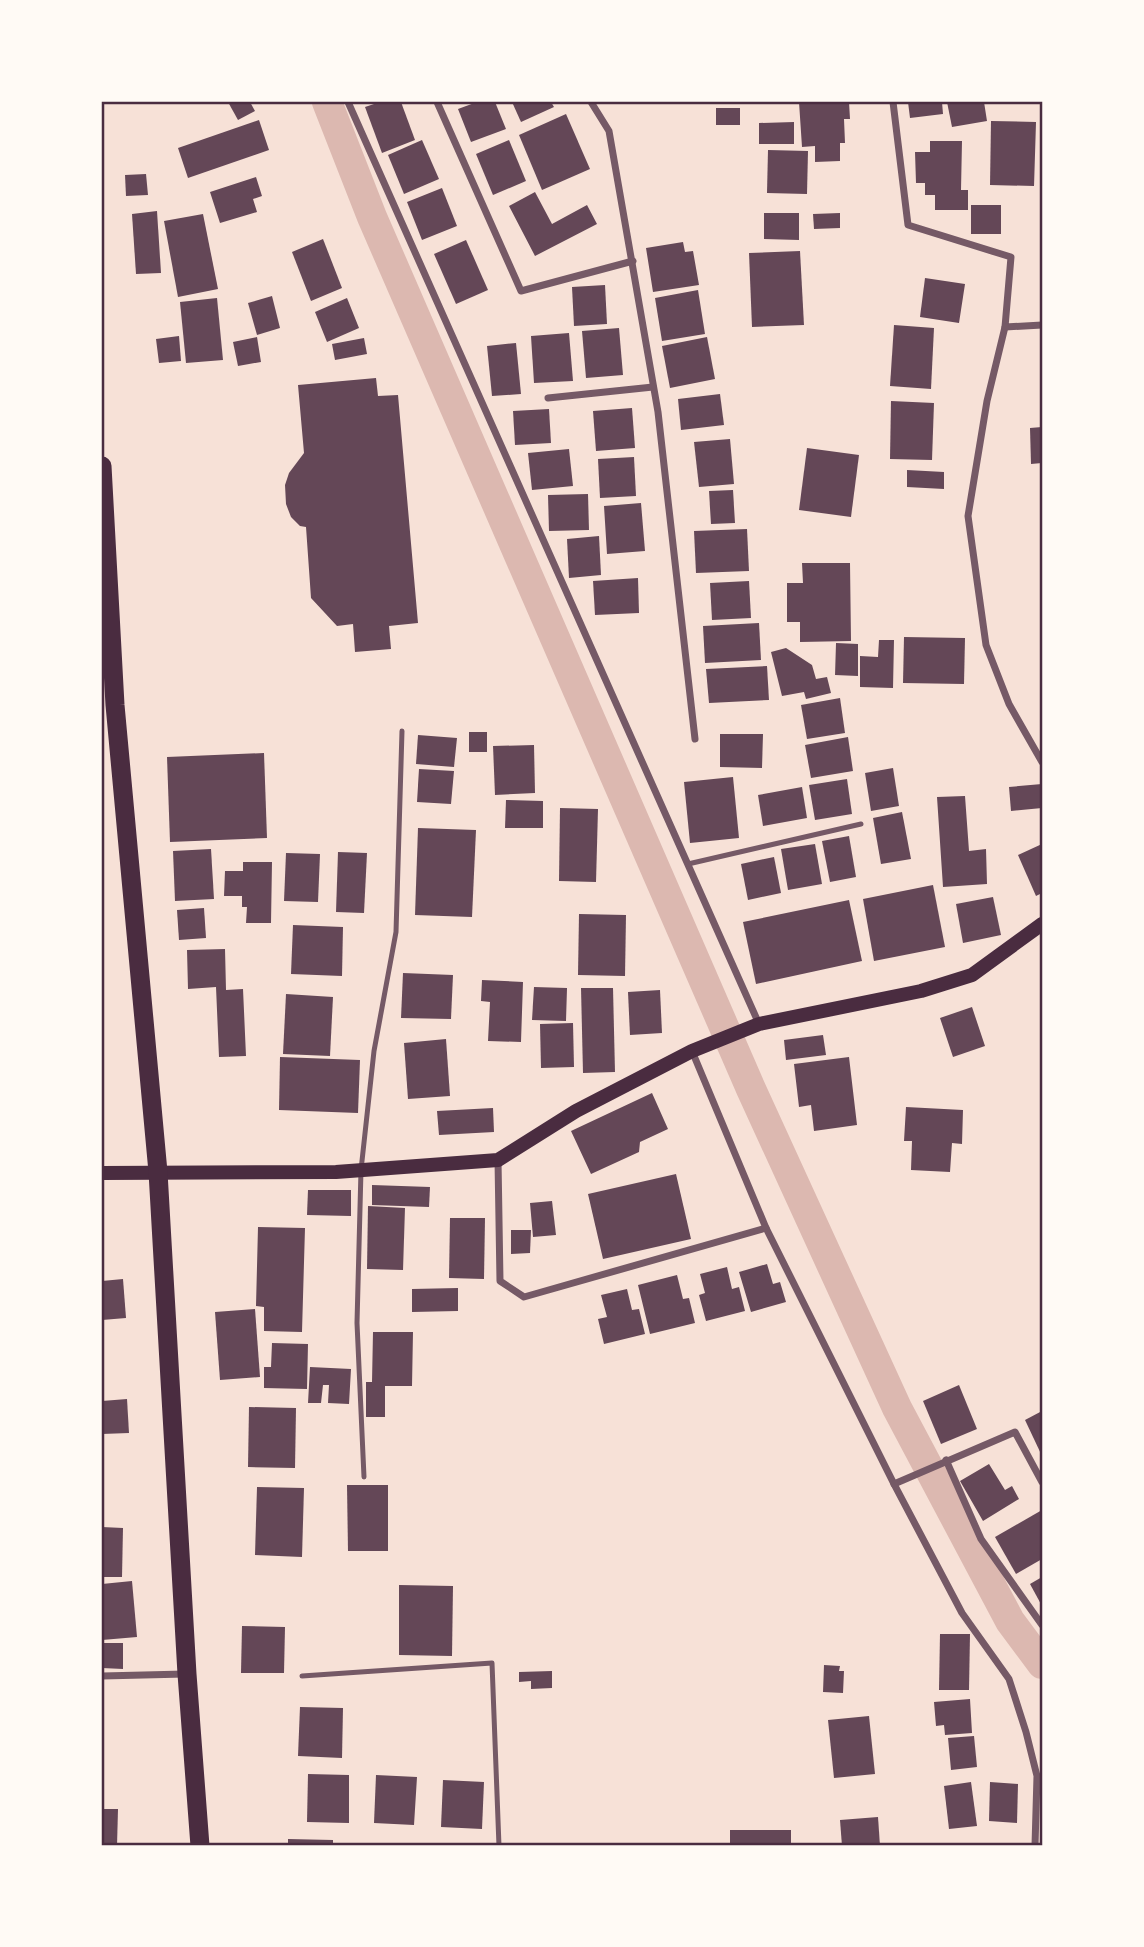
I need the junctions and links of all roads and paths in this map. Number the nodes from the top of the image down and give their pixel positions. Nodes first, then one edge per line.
1 (348, 102) edge
2 (438, 102) edge
3 (591, 102) edge
4 (893, 102) edge
5 (633, 261) junction
6 (1042, 326) edge
7 (1005, 327) junction
8 (653, 387) junction
9 (548, 398) dead end
10 (102, 466) edge
11 (108, 704) edge
12 (402, 731) dead end
13 (695, 739) dead end
14 (1042, 762) edge
15 (861, 824) dead end
16 (688, 864) junction
17 (1042, 924) edge
18 (760, 1024) junction
19 (692, 1051) junction
20 (498, 1160) junction
21 (361, 1170) junction
22 (102, 1172) edge
23 (158, 1172) junction
24 (766, 1228) junction
25 (943, 1461) junction
26 (365, 1477) dead end
27 (1042, 1482) edge
28 (894, 1484) junction
29 (1042, 1625) edge
30 (187, 1674) junction
31 (102, 1676) edge
32 (302, 1676) dead end
33 (200, 1846) edge
34 (499, 1846) edge
35 (1035, 1846) edge

1 - 16 street
2 - 5 street
3 - 5 street
4 - 7 street
5 - 8 street
6 - 7 street
7 - 14 street
8 - 9 street
8 - 13 street
10 - 11 highway
11 - 23 highway
12 - 21 lane
15 - 16 lane
16 - 18 street
17 - 18 main road
18 - 19 main road
19 - 20 main road
19 - 24 street
20 - 21 main road
20 - 24 street
21 - 23 main road
21 - 26 lane
22 - 23 main road
23 - 30 highway
24 - 28 street
25 - 27 street
25 - 28 street
25 - 29 street
28 - 35 street
30 - 31 street
30 - 33 highway
32 - 34 lane

